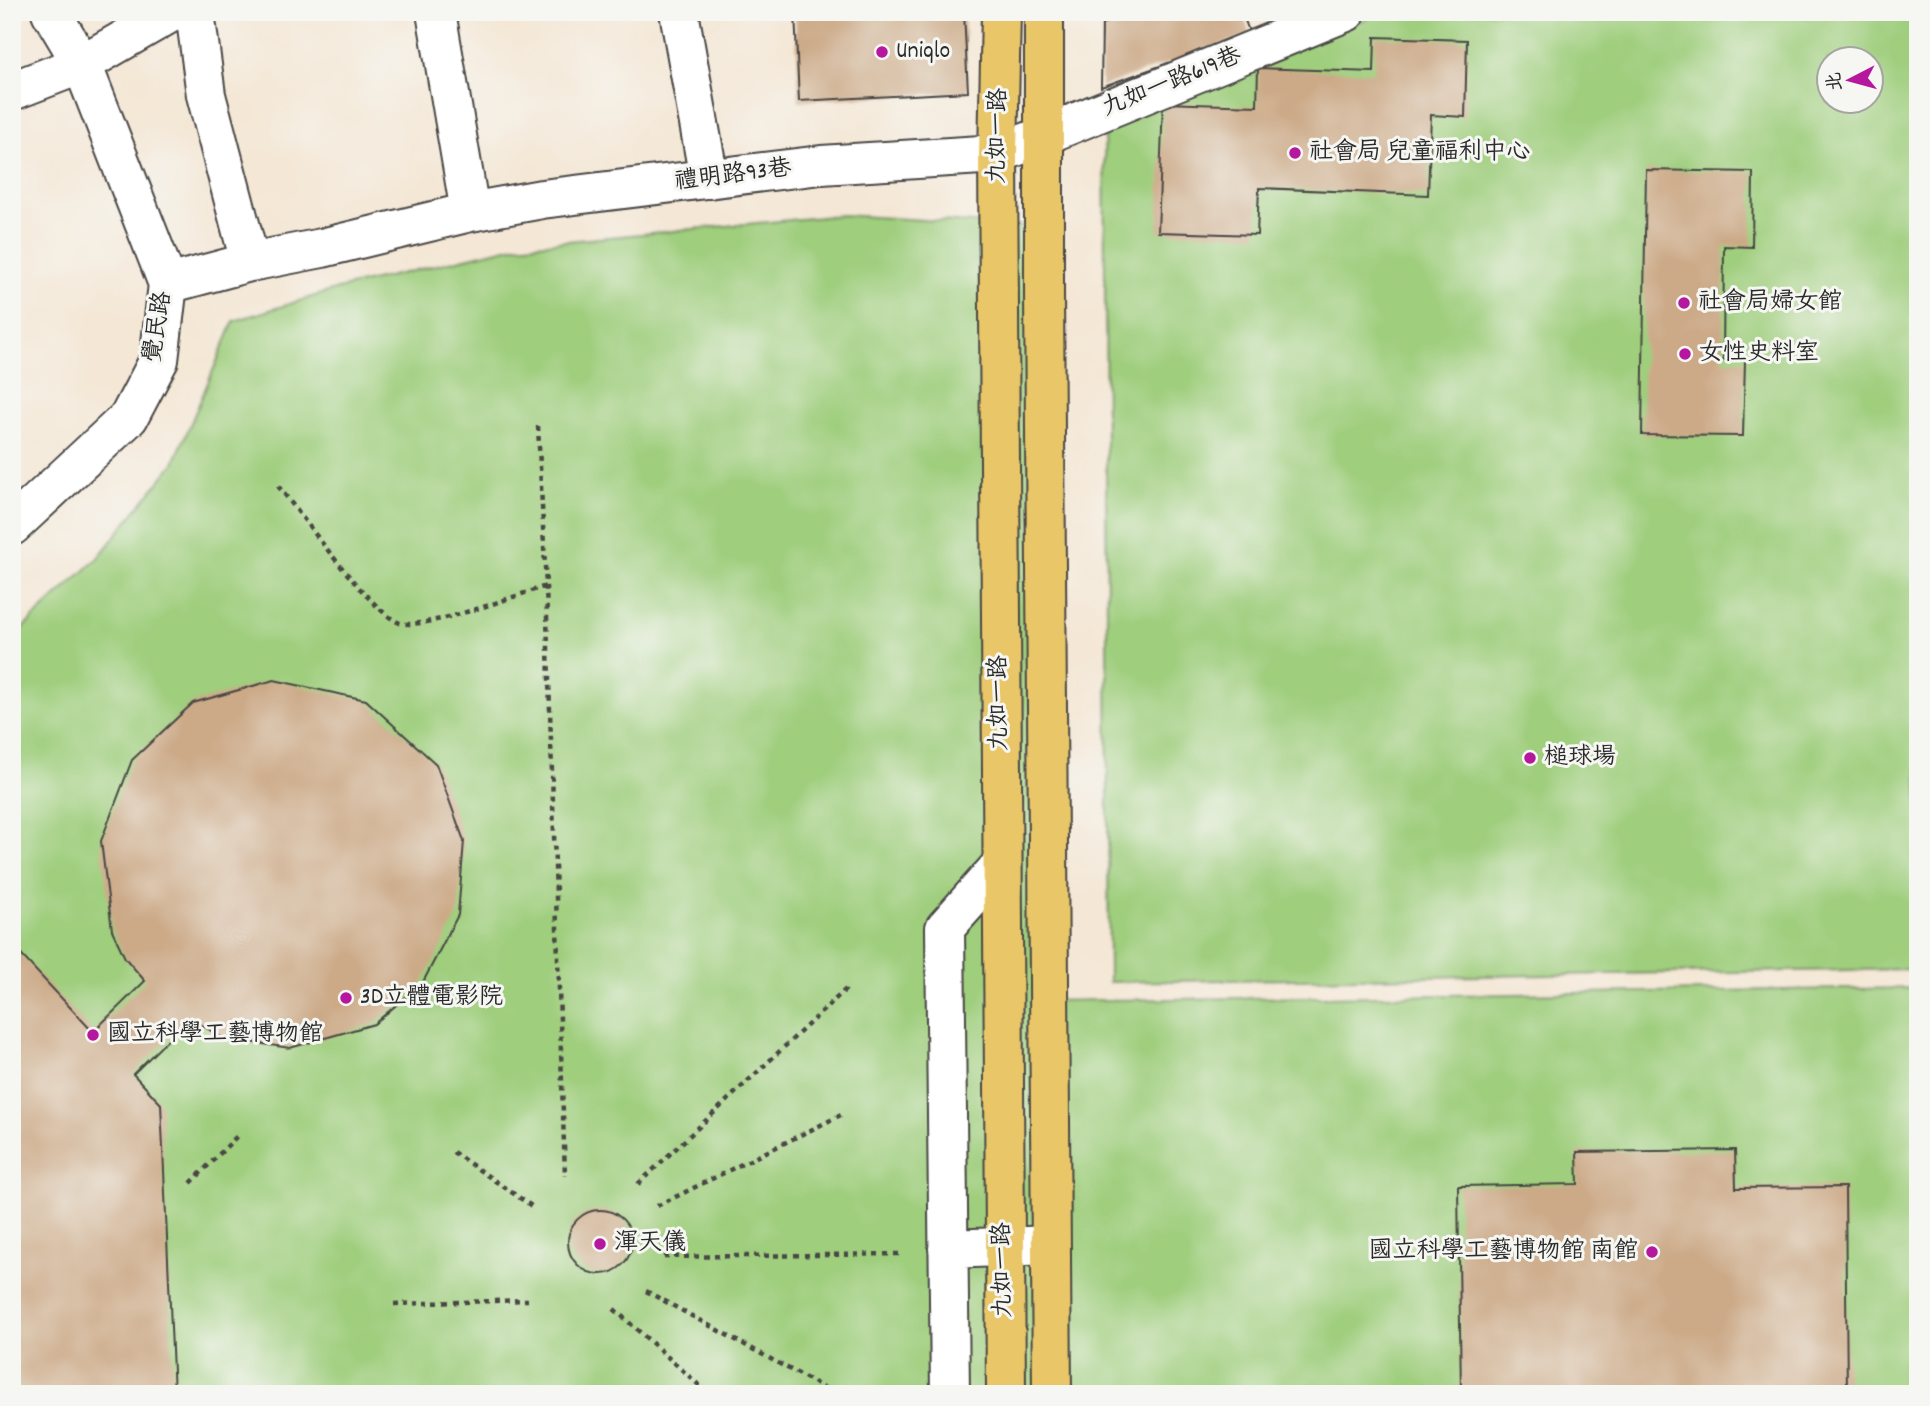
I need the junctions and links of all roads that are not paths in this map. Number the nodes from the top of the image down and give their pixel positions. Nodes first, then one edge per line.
1 (51, 12) edge
2 (172, 12) edge
3 (195, 12) edge
4 (436, 12) edge
5 (679, 12) edge
6 (1001, 12) edge
7 (1044, 12) edge
8 (1346, 12) edge
9 (82, 64) junction
10 (12, 91) edge
11 (1044, 137) junction
12 (998, 154) junction
13 (709, 179) junction
14 (470, 212) junction
15 (250, 262) junction
16 (167, 284) junction
17 (12, 526) edge
18 (1001, 865) junction
19 (1050, 1245) junction
20 (1004, 1247) junction
21 (948, 1249) junction
22 (950, 1394) edge
23 (1006, 1394) edge
24 (1052, 1394) edge

1 - 9 street, 覺民路
2 - 9 street
3 - 15 street
4 - 14 street
5 - 13 street
6 - 12 main road, 九如一路
7 - 11 main road, 九如一路
8 - 11 street, 九如一路619巷
9 - 10 street
9 - 16 street, 覺民路
11 - 12 street, 九如一路619巷
11 - 19 main road, 九如一路
12 - 13 street, 禮明路93巷
12 - 18 main road, 九如一路
13 - 14 street, 禮明路93巷
14 - 15 street, 禮明路93巷
15 - 16 street, 禮明路93巷
16 - 17 street, 覺民路
18 - 20 main road, 九如一路
18 - 21 street
19 - 20 street
19 - 24 main road, 九如一路
20 - 21 street
20 - 23 main road, 九如一路
21 - 22 street

